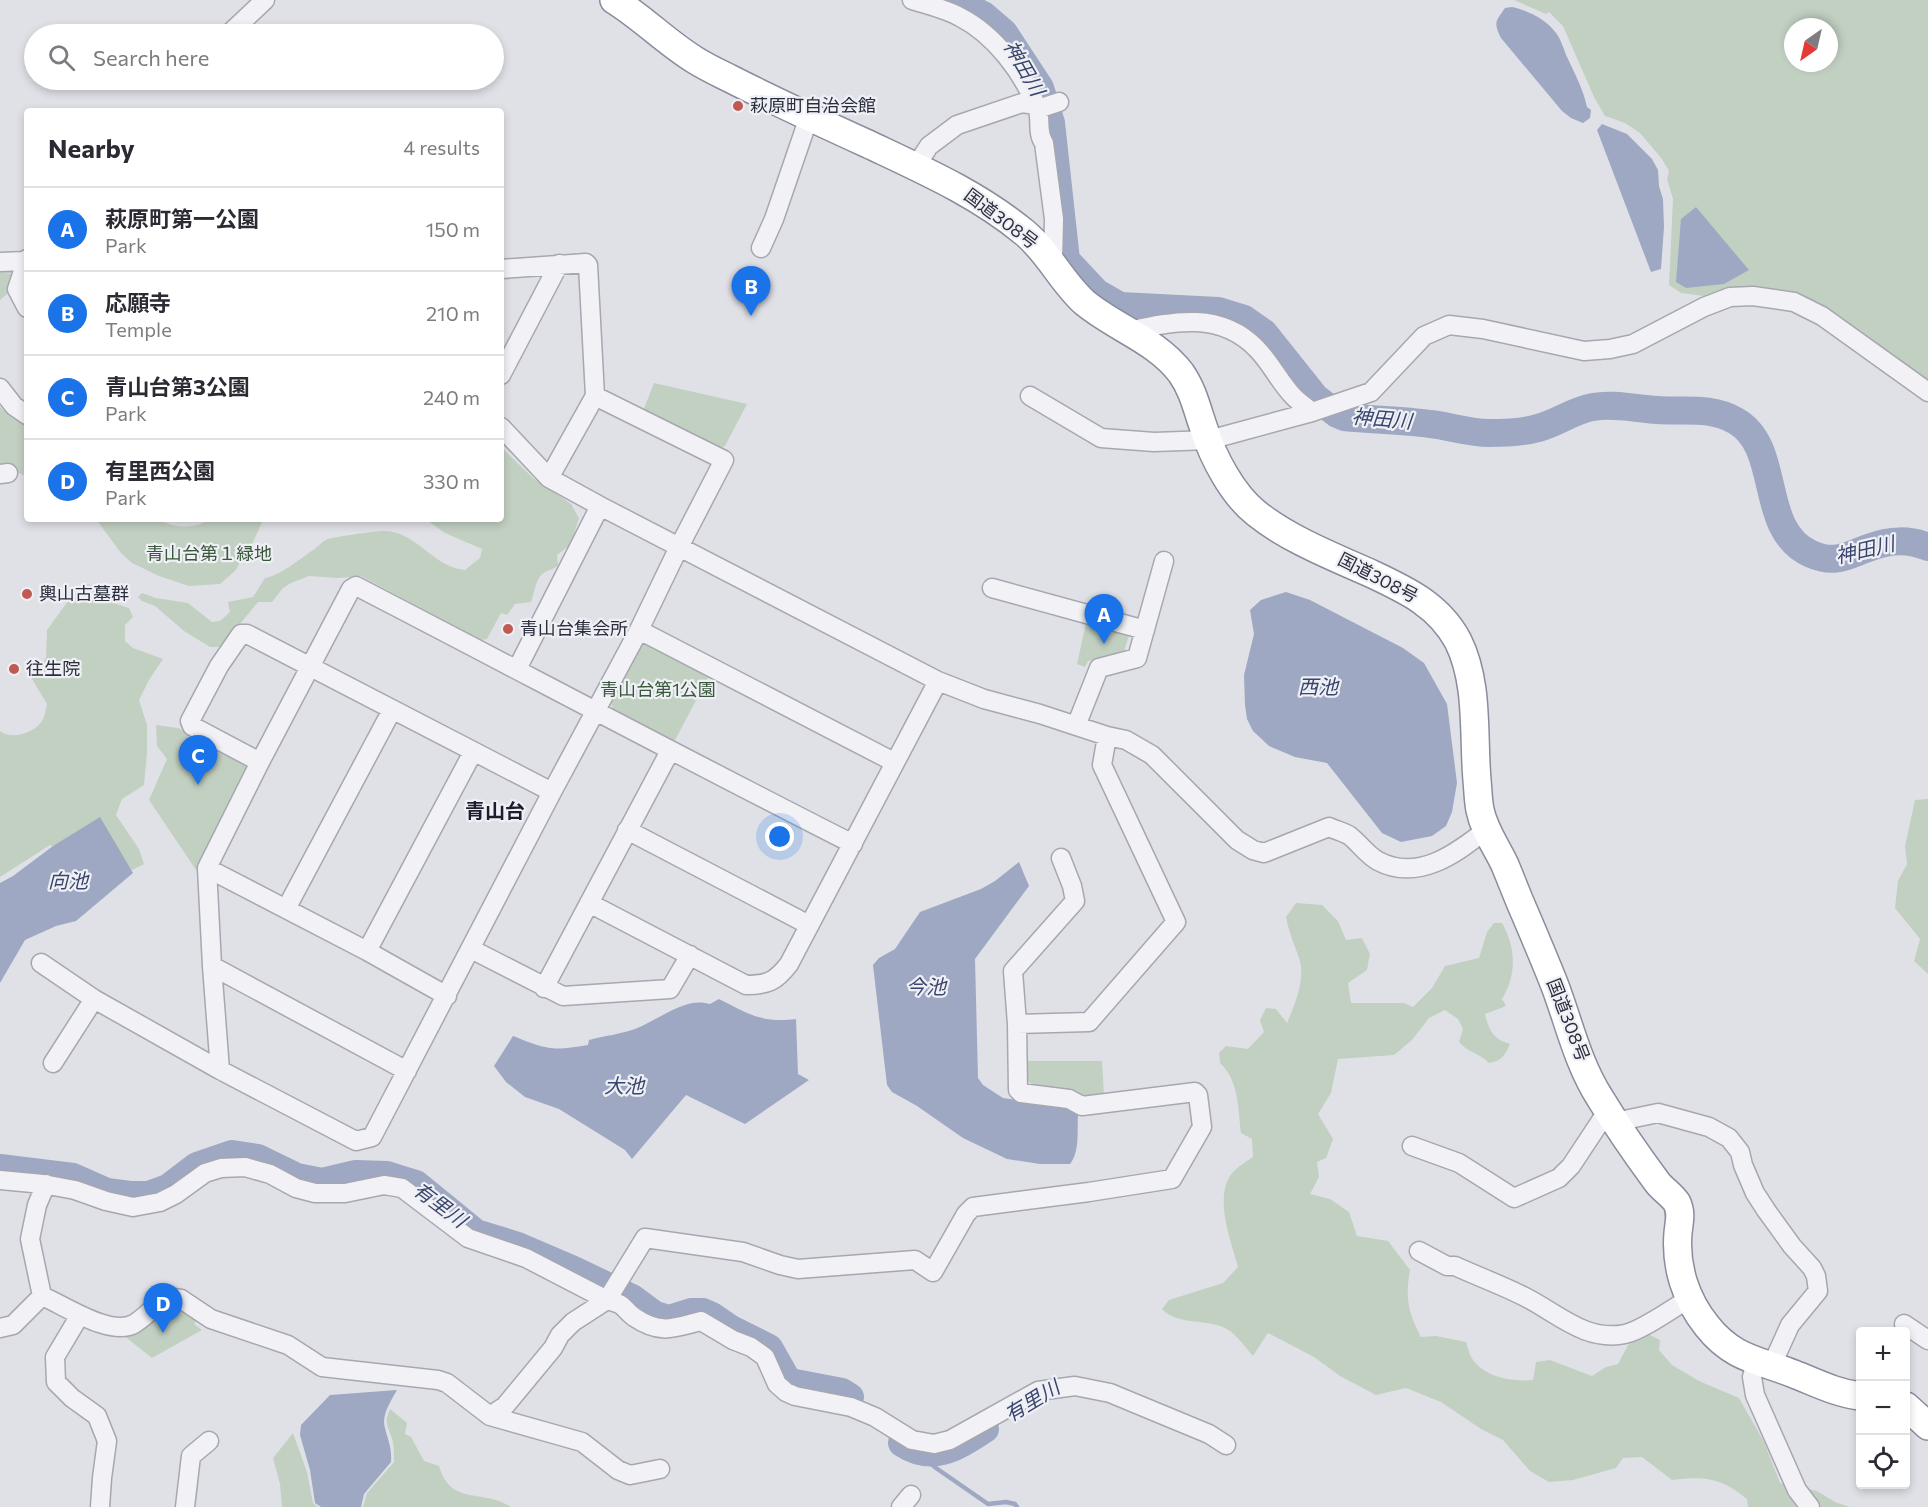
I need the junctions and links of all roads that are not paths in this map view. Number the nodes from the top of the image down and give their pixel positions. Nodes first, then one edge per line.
1 (265, 0) edge
2 (614, 0) edge
3 (912, 0) edge
4 (239, 24) edge
5 (1059, 102) dead end
6 (1037, 107) junction
7 (808, 117) junction
8 (916, 166) junction
9 (761, 248) dead end
10 (24, 260) edge
11 (0, 262) edge
12 (1053, 262) junction
13 (560, 264) junction
14 (24, 266) edge
15 (504, 269) edge
16 (24, 302) edge
17 (1129, 331) junction
18 (504, 369) edge
19 (0, 388) edge
20 (1928, 392) edge
21 (595, 396) junction
22 (1030, 396) dead end
23 (1312, 412) junction
24 (24, 413) edge
25 (504, 430) edge
26 (1209, 440) junction
27 (549, 478) junction
28 (600, 506) junction
29 (679, 547) junction
30 (1164, 561) dead end
31 (992, 588) dead end
32 (639, 630) junction
33 (1145, 630) junction
34 (310, 668) junction
35 (518, 669) junction
36 (938, 681) junction
37 (392, 710) junction
38 (596, 711) junction
39 (1076, 726) junction
40 (1107, 736) junction
41 (670, 751) junction
42 (473, 752) junction
43 (260, 762) junction
44 (894, 762) junction
45 (552, 792) junction
46 (627, 830) junction
47 (1486, 830) junction
48 (853, 844) junction
49 (1061, 858) dead end
50 (207, 868) junction
51 (590, 903) junction
52 (286, 909) junction
53 (809, 925) junction
54 (471, 948) junction
55 (367, 951) junction
56 (690, 955) junction
57 (41, 963) dead end
58 (212, 966) junction
59 (544, 988) junction
60 (447, 996) junction
61 (94, 999) junction
62 (1017, 1024) junction
63 (53, 1063) dead end
64 (220, 1070) junction
65 (407, 1071) junction
66 (1612, 1116) junction
67 (1413, 1146) dead end
68 (0, 1180) edge
69 (46, 1184) junction
70 (1419, 1251) dead end
71 (42, 1296) junction
72 (1690, 1298) junction
73 (608, 1300) junction
74 (80, 1315) junction
75 (1904, 1324) dead end
76 (0, 1328) edge
77 (1928, 1340) edge
78 (1764, 1365) junction
79 (1856, 1395) edge
80 (1910, 1410) edge
81 (490, 1416) junction
82 (1928, 1426) edge
83 (209, 1441) dead end
84 (1227, 1445) dead end
85 (660, 1469) dead end
86 (100, 1507) edge
87 (185, 1507) edge
88 (1810, 1507) edge

1 - 4 street
2 - 7 highway, 国道308号
3 - 6 street
5 - 6 street
6 - 8 street
6 - 12 street
7 - 8 highway, 国道308号
7 - 9 street
8 - 12 highway, 国道308号
10 - 11 street
12 - 17 highway, 国道308号
13 - 15 street
13 - 18 street
13 - 21 street
14 - 16 street
17 - 23 street
17 - 26 highway, 国道308号
19 - 24 street
20 - 23 street
21 - 27 street
21 - 29 street
22 - 26 street
23 - 26 street
25 - 27 street
26 - 47 highway, 国道308号
27 - 28 street
28 - 29 street
28 - 35 street
29 - 32 street
29 - 36 street
30 - 33 street
31 - 33 street
32 - 38 street
32 - 44 street
33 - 39 street
34 - 35 street
34 - 37 street
34 - 43 street
34 - 43 street
35 - 38 street
36 - 39 street
36 - 44 street
37 - 42 street
37 - 52 street
38 - 41 street
38 - 45 street
39 - 40 street
40 - 47 street
40 - 62 street
41 - 46 street
41 - 48 street
42 - 45 street
42 - 55 street
43 - 50 street
44 - 48 street
45 - 54 street
46 - 51 street
46 - 53 street
47 - 66 highway, 国道308号
48 - 53 street
49 - 62 street
50 - 52 street
50 - 58 street
51 - 56 street
51 - 59 street
52 - 55 street
53 - 56 street
54 - 59 street
54 - 60 street
55 - 60 street
56 - 59 street
57 - 61 street
58 - 64 street
58 - 65 street
60 - 65 street
61 - 63 street
61 - 64 street
62 - 73 street
64 - 65 street
66 - 67 street
66 - 72 highway, 国道308号
66 - 78 street
68 - 69 street
69 - 71 street
69 - 73 street
70 - 72 street
71 - 74 street
71 - 76 street
72 - 78 highway, 国道308号
73 - 81 street
73 - 84 street
74 - 81 street
74 - 86 street
75 - 77 street
78 - 79 highway, 国道308号
78 - 88 street
80 - 82 highway
81 - 85 street
83 - 87 street

